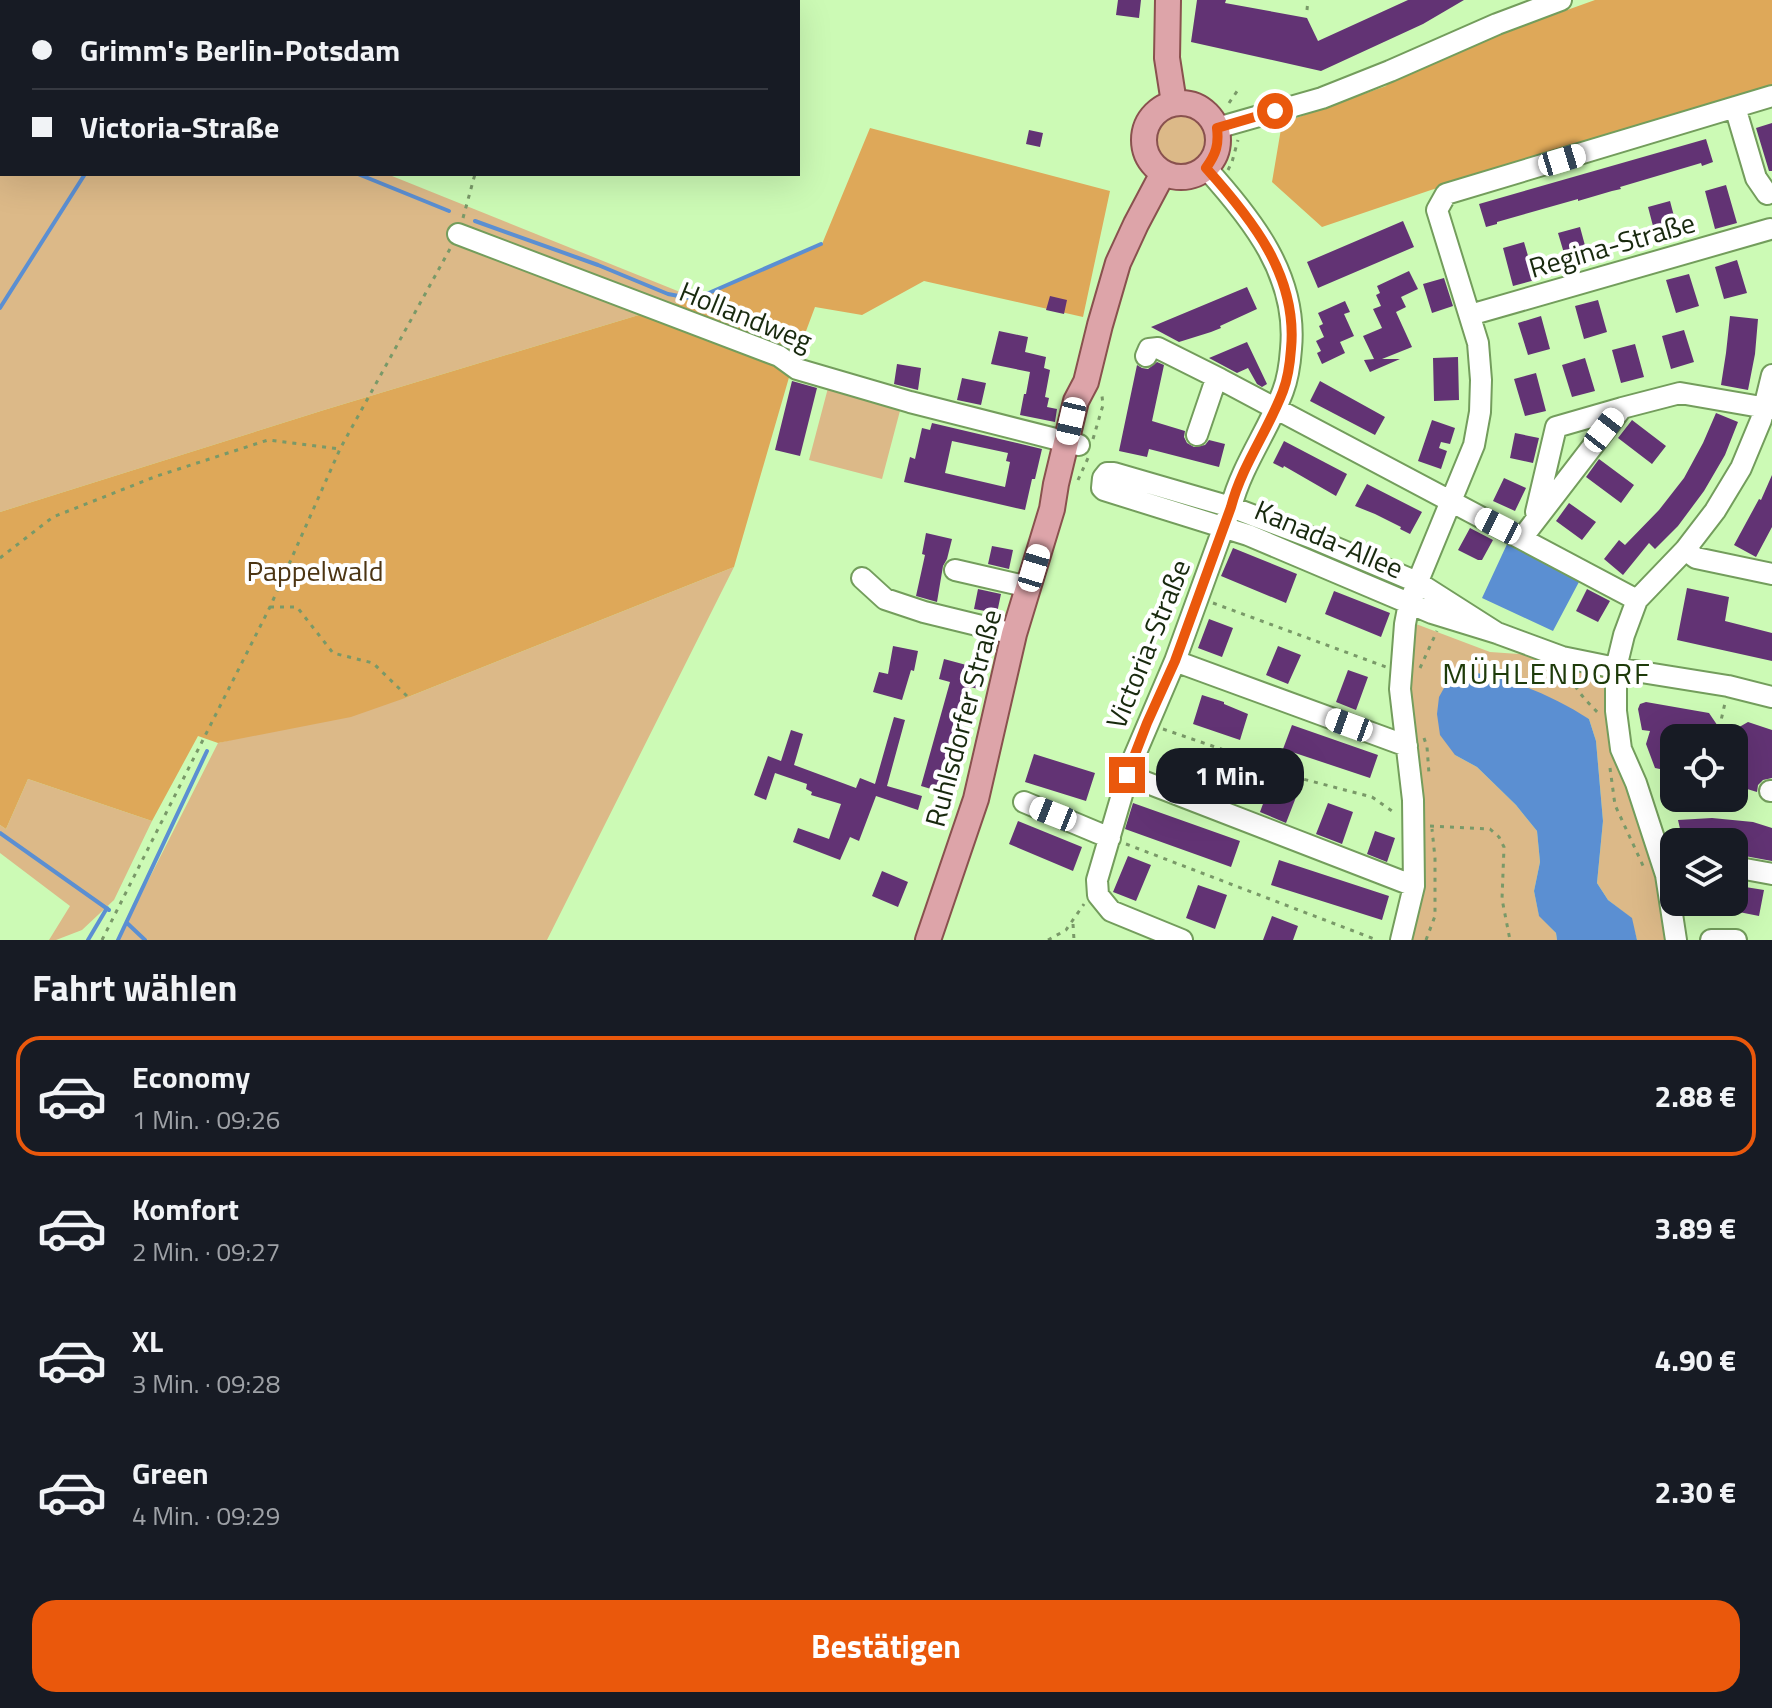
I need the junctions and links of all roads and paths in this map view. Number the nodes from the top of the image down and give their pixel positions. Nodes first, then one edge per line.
1 (1168, 0) edge
2 (1308, 0) edge
3 (1561, 0) edge
4 (1307, 10) dead end
5 (1240, 87) dead end
6 (1772, 96) edge
7 (1174, 103) junction
8 (1229, 103) dead end
9 (1735, 107) junction
10 (1227, 132) junction
11 (1217, 169) junction
12 (1163, 173) junction
13 (474, 176) edge
14 (1770, 192) edge
15 (458, 234) junction
16 (1771, 235) edge
17 (1470, 315) junction
18 (1146, 356) dead end
19 (1772, 375) edge
20 (1220, 379) junction
21 (1103, 405) dead end
22 (1622, 408) junction
23 (1769, 408) edge
24 (1276, 409) junction
25 (1197, 435) dead end
26 (1079, 446) junction
27 (340, 449) junction
28 (1451, 502) junction
29 (1227, 517) junction
30 (1535, 520) junction
31 (1522, 538) junction
32 (1685, 550) junction
33 (0, 558) edge
34 (955, 570) dead end
35 (1772, 574) edge
36 (862, 578) dead end
37 (1417, 582) junction
38 (1029, 587) junction
39 (1199, 597) junction
40 (1637, 600) junction
41 (1409, 603) junction
42 (270, 607) junction
43 (1432, 613) junction
44 (1497, 633) junction
45 (1014, 634) junction
46 (1574, 659) junction
47 (1175, 661) junction
48 (1410, 668) junction
49 (1616, 668) junction
50 (1728, 686) junction
51 (408, 697) dead end
52 (1772, 697) edge
53 (1604, 720) dead end
54 (1720, 724) edge
55 (1178, 735) dead end
56 (1415, 741) junction
57 (1609, 764) dead end
58 (1127, 775) junction
59 (1429, 777) dead end
60 (1024, 802) dead end
61 (1413, 826) junction
62 (1110, 838) junction
63 (1660, 865) edge
64 (1748, 870) edge
65 (1660, 871) edge
66 (1772, 874) edge
67 (1414, 886) junction
68 (1098, 895) junction
69 (1671, 916) edge
70 (1073, 921) junction
71 (102, 940) edge
72 (928, 940) edge
73 (1048, 940) edge
74 (1074, 940) edge
75 (1182, 940) edge
76 (1377, 940) edge
77 (1401, 940) edge
78 (1426, 940) edge
79 (1510, 940) edge
80 (1676, 940) edge
81 (1711, 940) edge
82 (1736, 940) edge

1 - 7 main road
2 - 4 path
3 - 10 street
5 - 8 path
6 - 9 street
7 - 10 main road
7 - 12 main road
9 - 14 street
9 - 17 street
10 - 11 main road
10 - 11 path
11 - 12 main road
11 - 24 street, Victoria-Straße
12 - 26 main road, Ruhlsdorfer Straße
13 - 15 path
14 - 16 street
15 - 26 street, Hollandweg
15 - 27 path
16 - 17 street, Regina-Straße
17 - 28 street
18 - 20 street
19 - 23 street
20 - 24 street
20 - 25 street
21 - 26 path
22 - 23 street
22 - 30 street
22 - 30 street
23 - 32 street
24 - 28 street
24 - 29 street, Victoria-Straße
26 - 38 main road, Ruhlsdorfer Straße
27 - 33 path
27 - 42 path
28 - 31 street
28 - 37 street
29 - 29 street, Kanada-Allee
29 - 37 street, Kanada-Allee
29 - 39 street, Victoria-Straße
29 - 41 street, Kanada-Allee
30 - 31 street
31 - 40 street
32 - 35 street
32 - 40 street
34 - 38 street
36 - 45 street
37 - 41 street
37 - 44 street, Kanada-Allee
38 - 45 main road, Ruhlsdorfer Straße
39 - 47 street, Victoria-Straße
39 - 48 path
40 - 49 street
41 - 43 street, Kanada-Allee
41 - 48 street
42 - 51 path
42 - 71 path
43 - 44 street, Kanada-Allee
43 - 48 path
44 - 46 street, Kanada-Allee
45 - 72 main road, Ruhlsdorfer Straße
46 - 49 street, Kanada-Allee
46 - 53 path
47 - 56 street
47 - 58 street, Victoria-Straße
48 - 56 street
49 - 50 street, Kanada-Allee
49 - 63 street
50 - 52 street, Kanada-Allee
50 - 54 path
55 - 61 path
56 - 59 path
56 - 61 street
57 - 65 path
58 - 62 street, Victoria-Straße
58 - 67 street
60 - 62 street
61 - 67 street
62 - 68 street, Victoria-Straße
62 - 76 path
64 - 66 street
67 - 77 street
68 - 70 path
68 - 75 street
69 - 80 street
70 - 73 path
70 - 74 path
78 - 79 path
81 - 82 street

